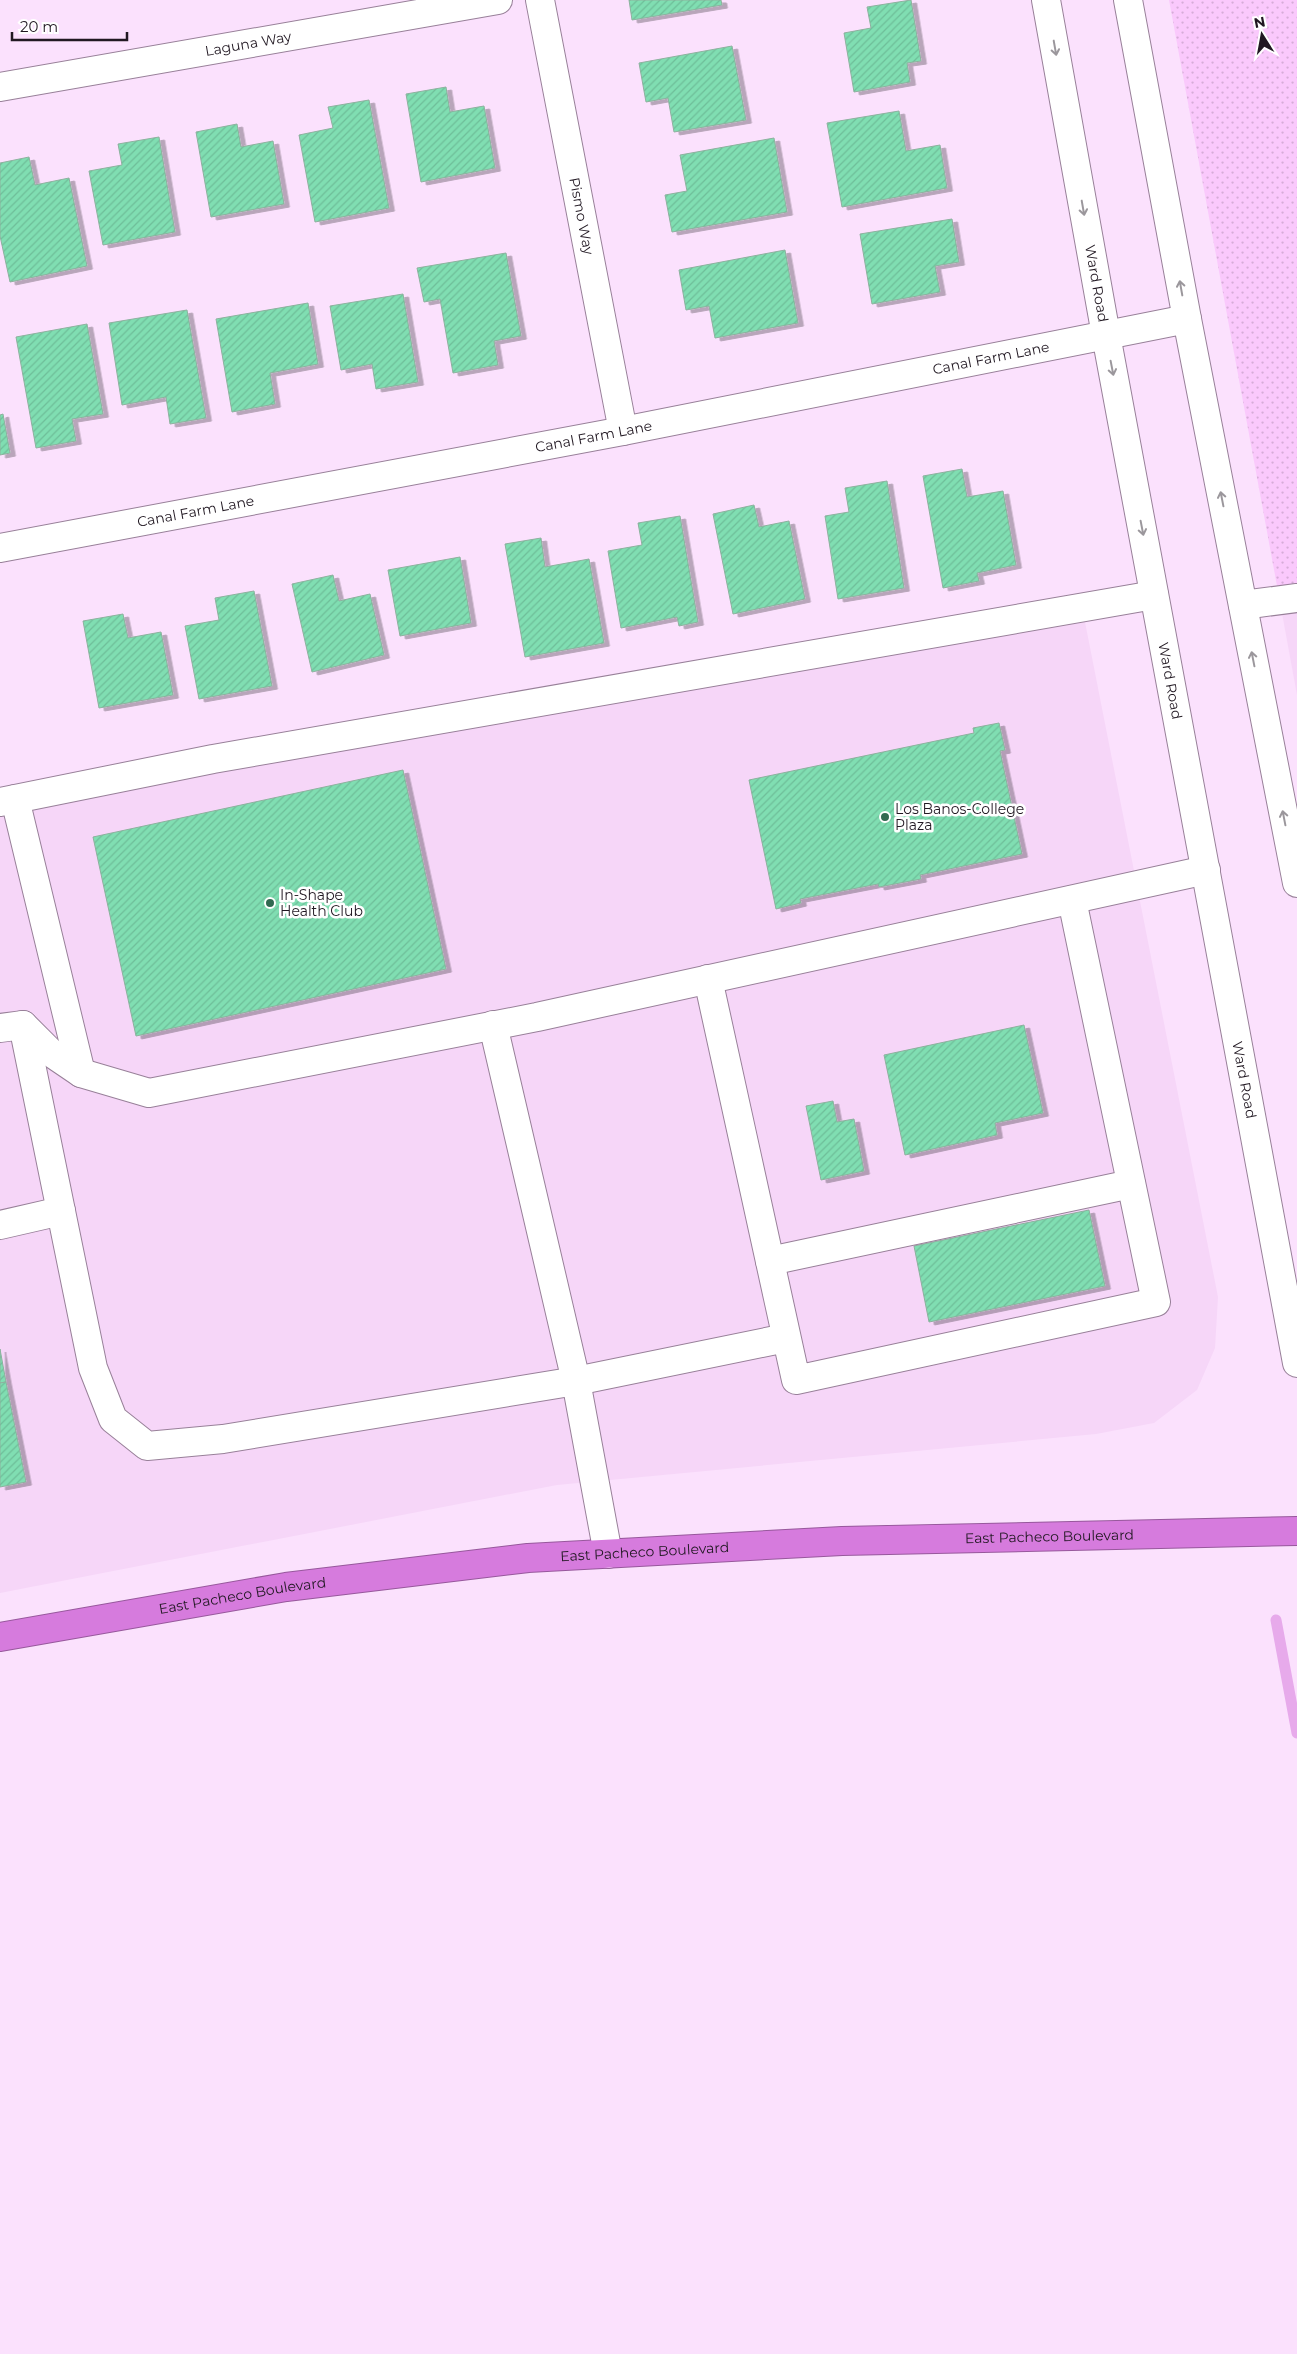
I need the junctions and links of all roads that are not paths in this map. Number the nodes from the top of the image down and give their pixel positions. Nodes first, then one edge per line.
1 (498, 0) edge
2 (540, 0) edge
3 (1046, 0) edge
4 (1128, 0) edge
5 (0, 87) edge
6 (1187, 319) junction
7 (1106, 335) junction
8 (623, 431) junction
9 (0, 548) edge
10 (1154, 595) junction
11 (1297, 598) edge
12 (1243, 605) junction
13 (7, 800) edge
14 (1206, 870) junction
15 (1297, 883) edge
16 (1072, 900) junction
17 (708, 979) junction
18 (493, 1025) junction
19 (11, 1026) edge
20 (81, 1073) junction
21 (1131, 1184) junction
22 (61, 1211) junction
23 (0, 1225) edge
24 (770, 1260) junction
25 (786, 1338) junction
26 (1297, 1363) edge
27 (576, 1381) junction
28 (1297, 1531) edge
29 (608, 1554) junction
30 (0, 1637) edge

1 - 5 street, Laguna Way
2 - 8 street, Pismo Way
3 -> 7 street, Ward Road
6 -> 4 street
6 - 7 street, Canal Farm Lane
12 -> 6 street
7 - 8 street, Canal Farm Lane
7 -> 10 street, Ward Road
8 - 9 street, Canal Farm Lane
10 - 13 street
10 - 14 street, Ward Road
11 - 12 street
15 -> 12 street
13 - 20 street
14 - 16 street
14 - 26 street, Ward Road
16 - 17 street
16 - 21 street
17 - 18 street
17 - 24 street
18 - 20 street
18 - 27 street
19 - 20 street
19 - 22 street
21 - 24 street
21 - 25 street
22 - 23 street
22 - 27 street
24 - 25 street
25 - 27 street
27 - 29 street
28 - 29 highway, East Pacheco Boulevard
29 - 30 highway, East Pacheco Boulevard

